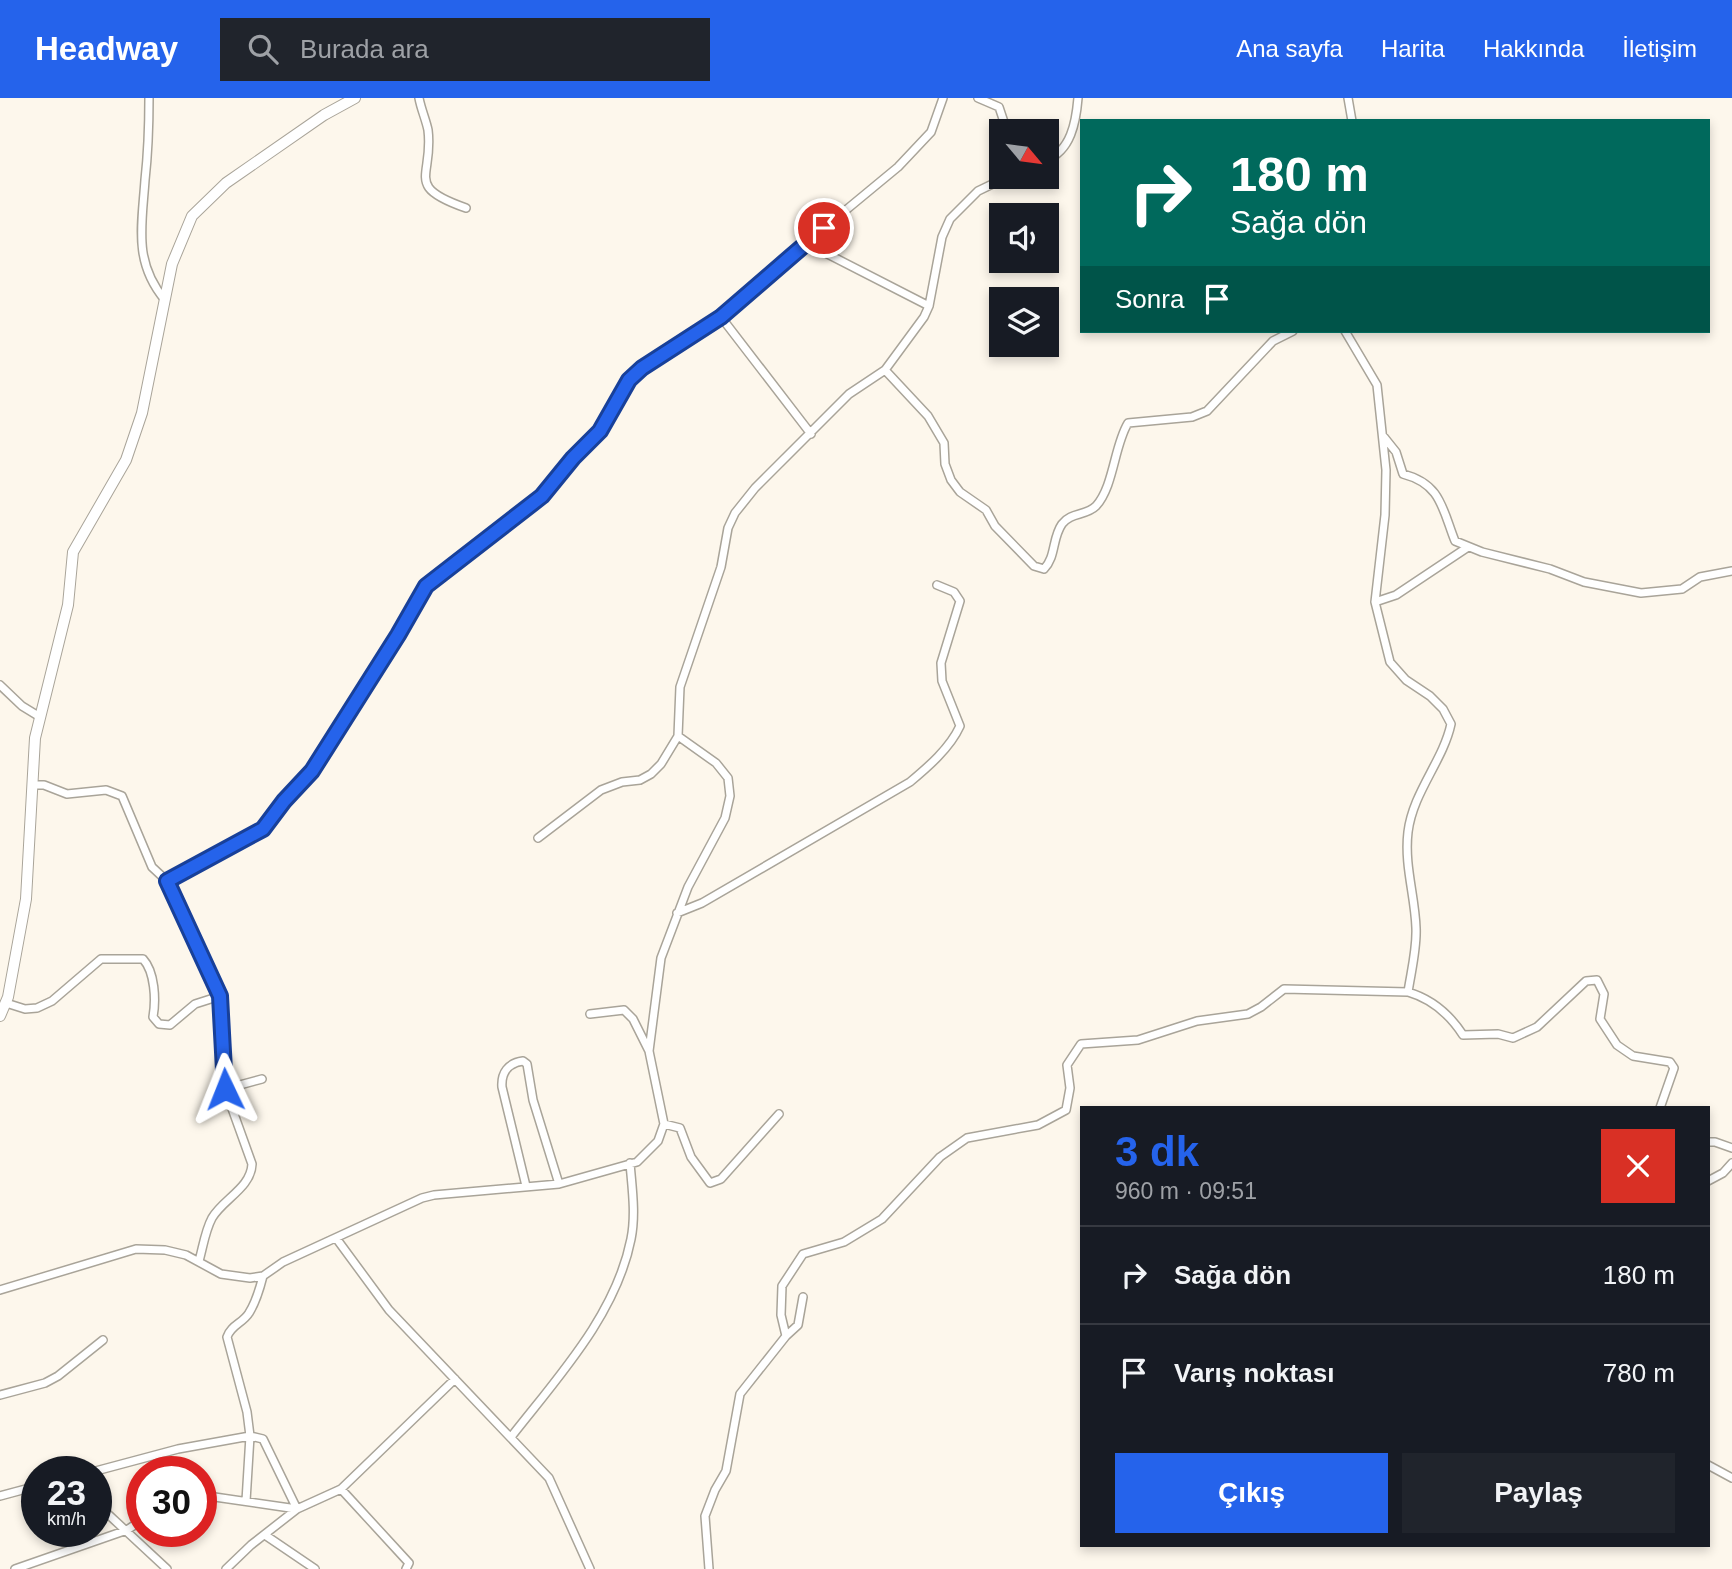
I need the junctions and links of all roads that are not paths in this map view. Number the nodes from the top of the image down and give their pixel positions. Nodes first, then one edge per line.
1 (149, 98) edge
2 (355, 98) edge
3 (419, 98) edge
4 (943, 98) edge
5 (978, 98) edge
6 (1078, 98) edge
7 (1349, 98) edge
8 (1003, 119) edge
9 (1352, 119) edge
10 (1059, 152) edge
11 (989, 186) edge
12 (466, 208) dead end
13 (806, 243) junction
14 (165, 300) junction
15 (929, 306) junction
16 (721, 317) junction
17 (1289, 333) edge
18 (1346, 333) edge
19 (885, 370) junction
20 (811, 434) junction
21 (1384, 437) junction
22 (1468, 547) junction
23 (1732, 571) edge
24 (937, 585) dead end
25 (1375, 602) junction
26 (0, 685) edge
27 (40, 717) junction
28 (678, 736) junction
29 (33, 785) junction
30 (538, 838) dead end
31 (167, 881) junction
32 (677, 914) junction
33 (1408, 992) junction
34 (220, 996) junction
35 (5, 1003) junction
36 (590, 1014) dead end
37 (0, 1017) edge
38 (649, 1051) junction
39 (262, 1079) dead end
40 (225, 1089) junction
41 (1661, 1106) edge
42 (779, 1114) dead end
43 (664, 1124) junction
44 (1710, 1142) edge
45 (1732, 1148) edge
46 (630, 1163) junction
47 (1732, 1163) edge
48 (1710, 1180) edge
49 (559, 1184) junction
50 (526, 1186) junction
51 (336, 1238) junction
52 (199, 1261) junction
53 (263, 1276) junction
54 (0, 1290) edge
55 (803, 1297) dead end
56 (786, 1336) junction
57 (103, 1340) dead end
58 (455, 1379) junction
59 (0, 1395) edge
60 (250, 1436) junction
61 (511, 1437) junction
62 (1710, 1466) edge
63 (112, 1467) edge
64 (1732, 1478) edge
65 (341, 1489) junction
66 (21, 1490) edge
67 (0, 1496) edge
68 (217, 1497) edge
69 (246, 1501) junction
70 (297, 1509) junction
71 (112, 1517) edge
72 (126, 1529) edge
73 (126, 1530) edge
74 (265, 1535) junction
75 (143, 1547) edge
76 (163, 1568) edge
77 (15, 1569) edge
78 (226, 1569) edge
79 (315, 1569) edge
80 (406, 1569) edge
81 (590, 1569) edge
82 (709, 1569) edge

1 - 14 street
2 - 14 street
3 - 12 street
4 - 13 street
5 - 8 street
6 - 10 street
7 - 9 street
11 - 15 street
13 - 15 street
13 - 16 street
14 - 27 street
15 - 19 street
16 - 20 street
16 - 31 street
17 - 19 street
18 - 21 street
19 - 20 street
20 - 28 street
21 - 22 street
21 - 25 street
22 - 23 street
22 - 25 street
24 - 32 street
25 - 33 street
26 - 27 street
27 - 29 street
28 - 30 street
28 - 32 street
29 - 31 street
29 - 35 street
31 - 34 street
32 - 38 street
33 - 41 street
33 - 56 street
34 - 35 street
34 - 40 street
35 - 37 street
36 - 38 street
38 - 43 street
39 - 40 street
40 - 52 street
42 - 43 street
43 - 46 street
44 - 45 street
46 - 49 street
46 - 61 street
47 - 48 street
49 - 50 street
49 - 50 street
50 - 51 street
51 - 53 street
51 - 58 street
52 - 53 street
52 - 54 street
53 - 60 street
55 - 56 street
56 - 82 street
57 - 59 street
58 - 61 street
58 - 65 street
60 - 63 street
60 - 69 street
60 - 70 street
61 - 81 street
62 - 64 street
65 - 70 street
65 - 80 street
66 - 67 street
68 - 69 street
69 - 70 street
70 - 74 street
71 - 72 street
73 - 77 street
74 - 78 street
74 - 79 street
75 - 76 street

